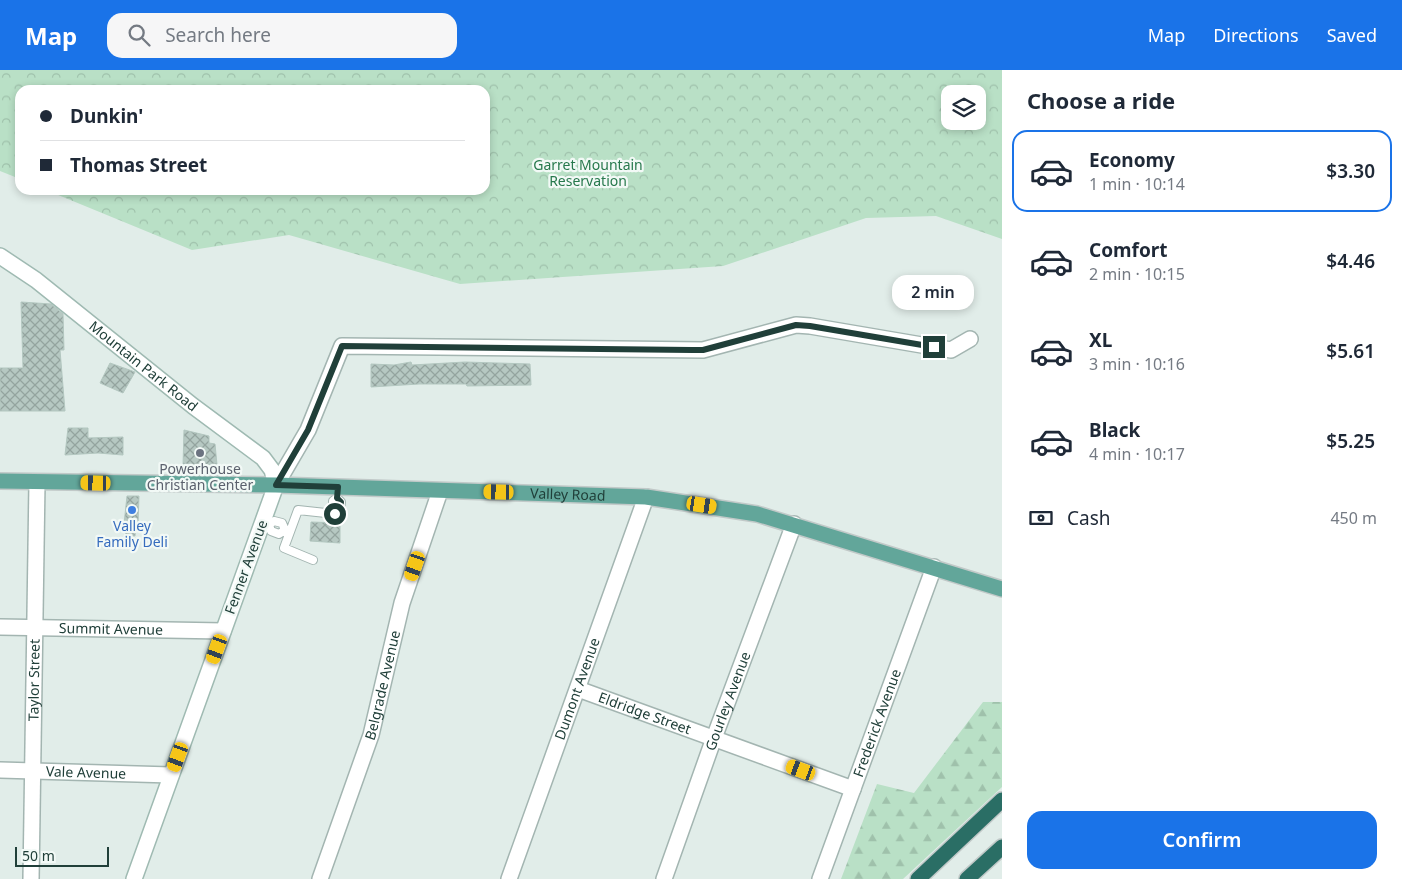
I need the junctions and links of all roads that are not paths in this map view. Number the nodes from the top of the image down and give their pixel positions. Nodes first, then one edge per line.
1 (0, 256) edge
2 (970, 339) dead end
3 (0, 481) edge
4 (37, 482) junction
5 (276, 485) junction
6 (440, 491) junction
7 (337, 493) junction
8 (646, 497) junction
9 (266, 524) junction
10 (794, 524) junction
11 (287, 530) junction
12 (313, 560) dead end
13 (934, 567) junction
14 (1002, 588) edge
15 (0, 627) edge
16 (35, 628) junction
17 (223, 631) junction
18 (578, 689) junction
19 (714, 738) junction
20 (0, 770) edge
21 (33, 771) junction
22 (171, 775) junction
23 (853, 789) junction
24 (1002, 800) edge
25 (1002, 847) edge
26 (31, 879) edge
27 (134, 879) edge
28 (320, 879) edge
29 (509, 879) edge
30 (664, 879) edge
31 (820, 879) edge
32 (918, 879) edge
33 (967, 879) edge

1 - 5 street, Mountain Park Road
2 - 5 street, Fenner Avenue
3 - 4 main road, Valley Road
4 - 5 main road, Valley Road
4 - 16 street, Taylor Street
5 - 7 main road, Valley Road
5 - 9 street, Fenner Avenue
6 - 7 main road, Valley Road
6 - 8 main road, Valley Road
6 - 28 street, Belgrade Avenue
7 - 11 lane
8 - 10 main road, Valley Road
8 - 18 street, Dumont Avenue
9 - 11 lane
9 - 17 street, Fenner Avenue
10 - 13 main road, Valley Road
10 - 19 street, Gourley Avenue
11 - 12 lane
13 - 14 main road, Valley Road
13 - 23 street, Frederick Avenue
15 - 16 street, Summit Avenue
16 - 17 street, Summit Avenue
16 - 21 street, Taylor Street
17 - 22 street, Fenner Avenue
18 - 19 street, Eldridge Street
18 - 29 street, Dumont Avenue
19 - 23 street, Eldridge Street
19 - 30 street, Gourley Avenue
20 - 21 street, Vale Avenue
21 - 22 street, Vale Avenue
21 - 26 street, Taylor Street
22 - 27 street, Fenner Avenue
23 - 31 street, Frederick Avenue
24 - 32 highway
25 - 33 highway

